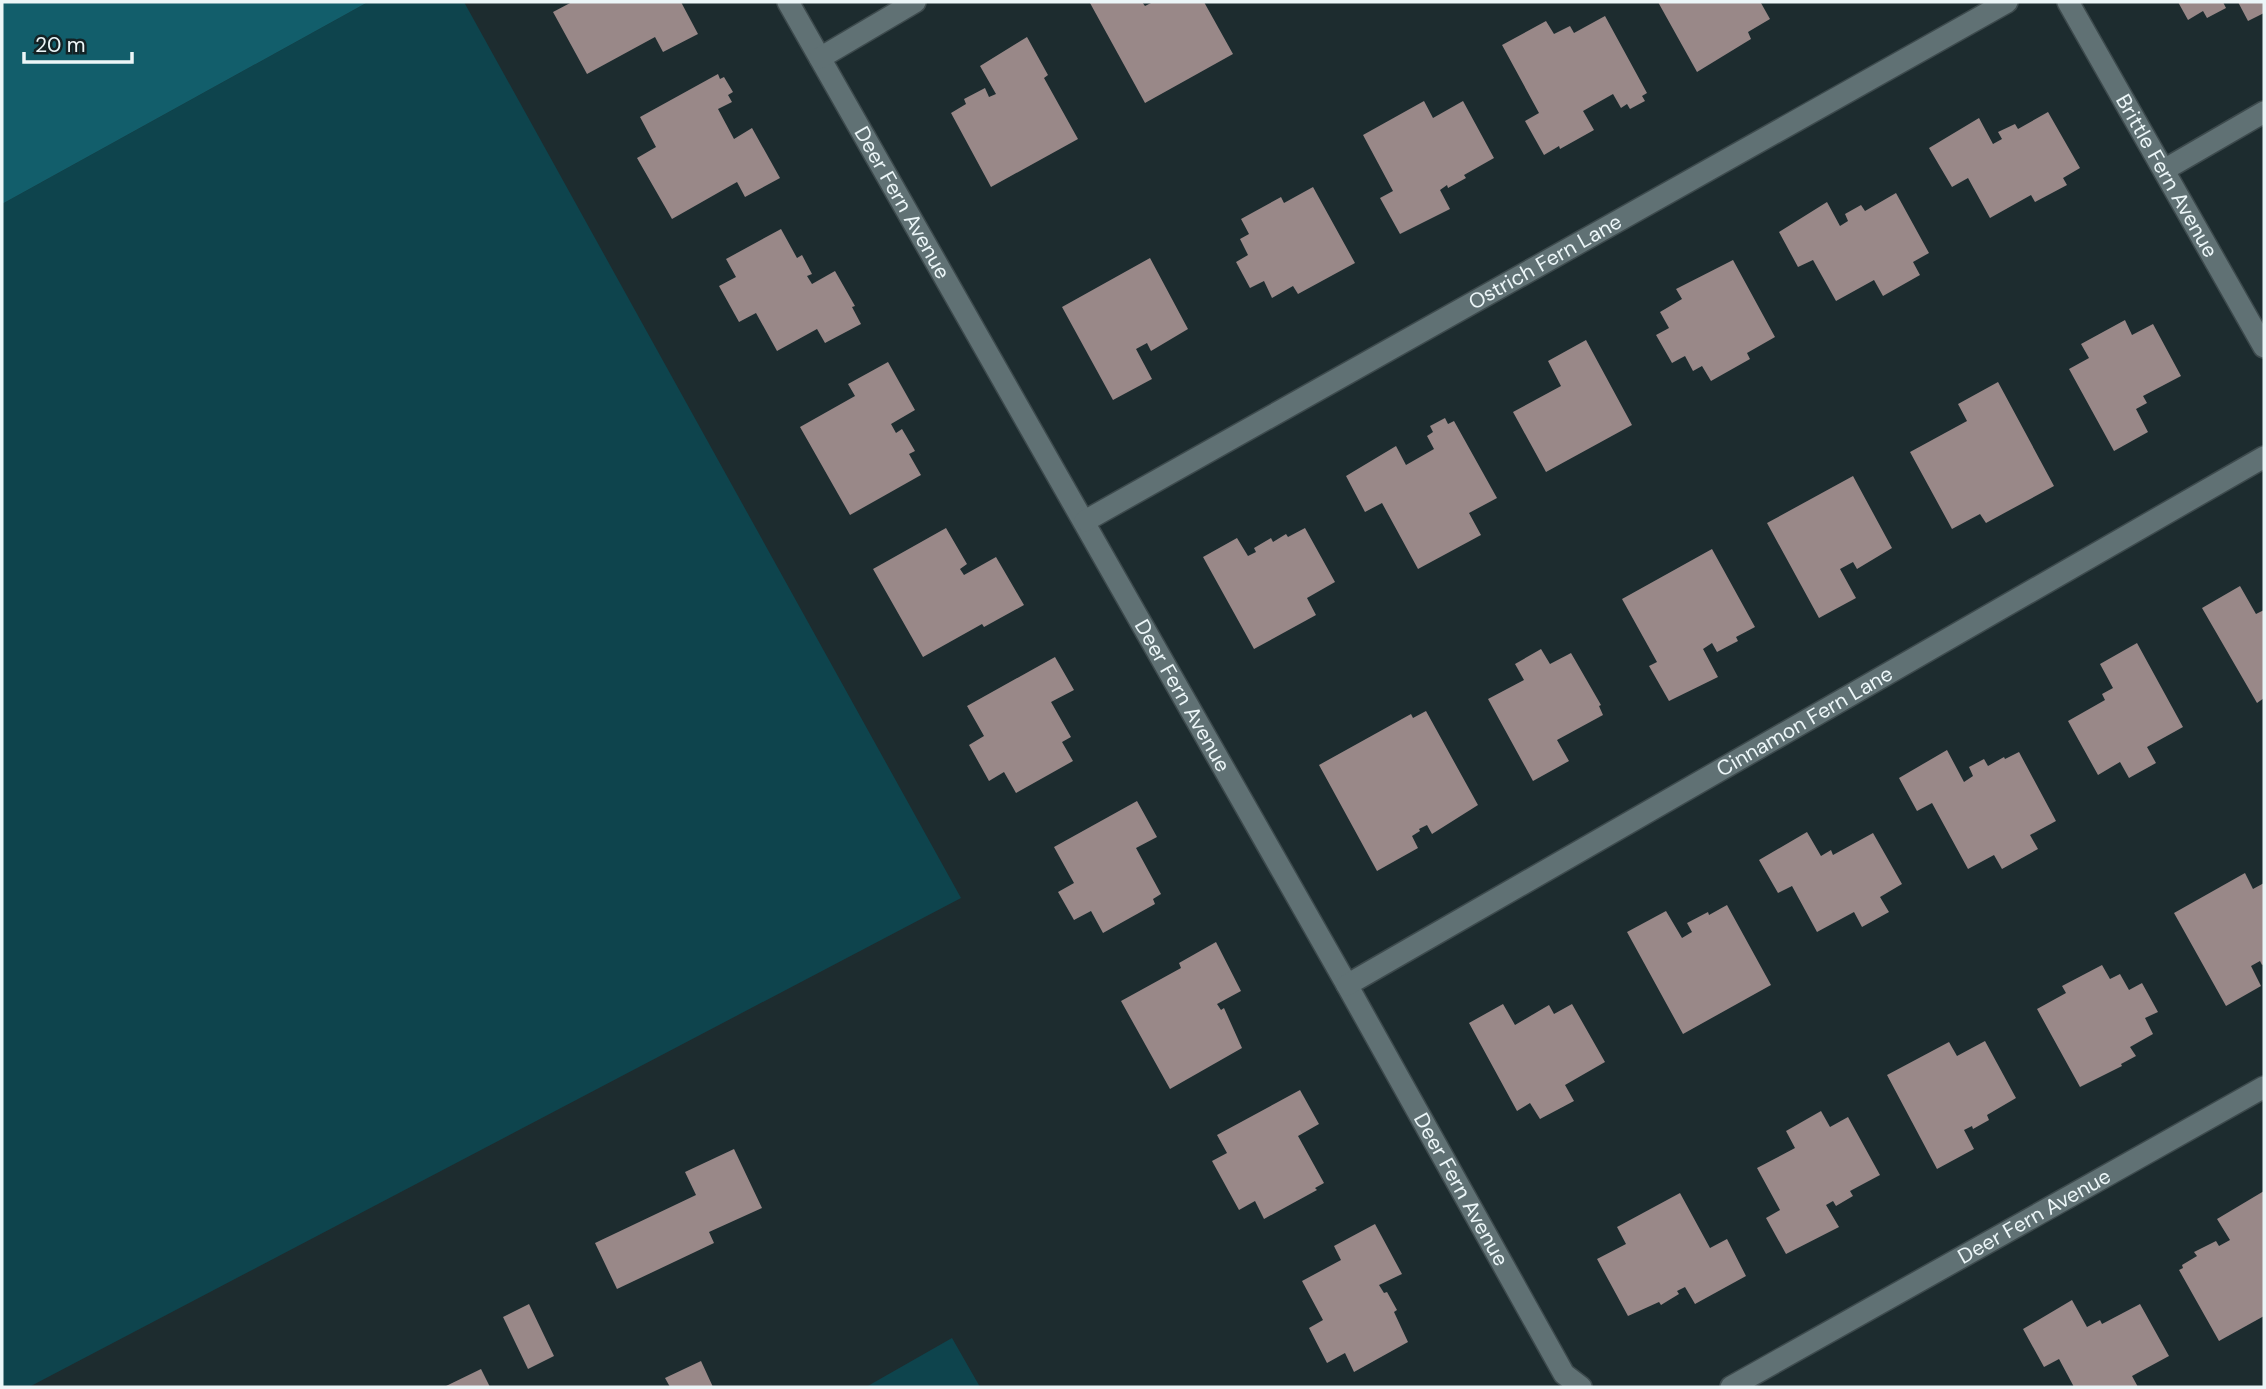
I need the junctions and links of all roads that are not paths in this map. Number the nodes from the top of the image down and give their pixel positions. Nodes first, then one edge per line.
1 (788, 2) edge
2 (915, 2) edge
3 (2007, 2) edge
4 (2068, 2) edge
5 (820, 58) junction
6 (2264, 112) edge
7 (2164, 170) junction
8 (2264, 348) edge
9 (2264, 457) edge
10 (1085, 521) junction
11 (1347, 985) junction
12 (2264, 1087) edge
13 (1581, 1387) edge
14 (1731, 1387) edge

1 - 5 street, Deer Fern Avenue
2 - 5 street
3 - 10 street, Ostrich Fern Lane
4 - 7 street, Brittle Fern Avenue
5 - 10 street, Deer Fern Avenue
6 - 7 street
7 - 8 street, Brittle Fern Avenue
9 - 11 street, Cinnamon Fern Lane
10 - 11 street, Deer Fern Avenue
11 - 13 street, Deer Fern Avenue
12 - 14 street, Deer Fern Avenue

